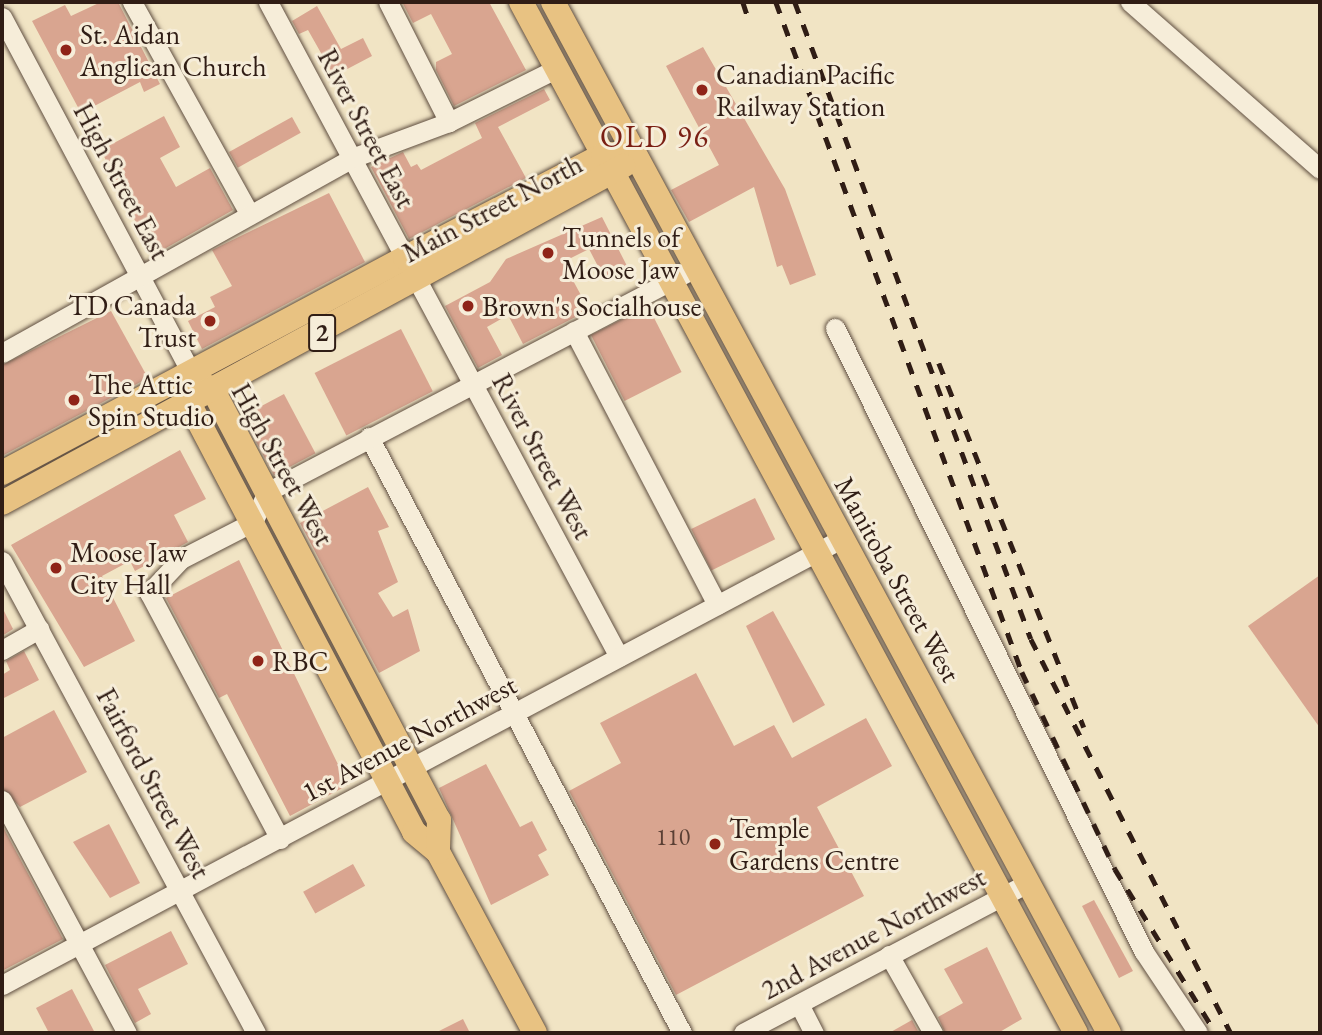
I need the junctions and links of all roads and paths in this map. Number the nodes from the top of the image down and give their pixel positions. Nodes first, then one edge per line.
1 (132, 2) edge
2 (268, 2) edge
3 (388, 2) edge
4 (521, 2) edge
5 (553, 2) edge
6 (1129, 2) edge
7 (2, 17) edge
8 (556, 69) junction
9 (449, 122) junction
10 (635, 153) junction
11 (352, 158) junction
12 (608, 166) junction
13 (1320, 169) edge
14 (249, 213) junction
15 (405, 258) junction
16 (697, 267) junction
17 (139, 272) junction
18 (672, 280) junction
19 (418, 281) junction
20 (835, 328) dead end
21 (574, 331) junction
22 (2, 353) edge
23 (191, 373) junction
24 (472, 383) junction
25 (214, 393) junction
26 (190, 405) junction
27 (369, 437) junction
28 (2, 474) edge
29 (267, 492) junction
30 (2, 503) edge
31 (253, 522) junction
32 (841, 539) junction
33 (815, 552) junction
34 (2, 562) edge
35 (718, 605) junction
36 (39, 629) junction
37 (2, 650) edge
38 (619, 657) junction
39 (514, 713) junction
40 (412, 767) junction
41 (387, 780) junction
42 (2, 800) edge
43 (280, 839) junction
44 (438, 852) junction
45 (1030, 881) junction
46 (180, 890) junction
47 (1002, 896) junction
48 (78, 944) junction
49 (890, 955) junction
50 (2, 985) edge
51 (799, 1004) junction
52 (127, 1033) edge
53 (256, 1033) edge
54 (535, 1033) edge
55 (682, 1033) edge
56 (743, 1033) edge
57 (814, 1033) edge
58 (933, 1033) edge
59 (1076, 1033) edge
60 (1109, 1033) edge
61 (1198, 1033) edge

1 - 14 street
2 - 11 street, River Street East
3 - 9 street
4 - 8 main road, Manitoba Street West
5 - 10 main road, Manitoba Street West
6 - 13 street
7 - 17 street, High Street East
8 - 9 street
8 - 12 main road, Manitoba Street West
9 - 11 street
10 - 12 main road, Main Street North / 2
10 - 16 main road, Manitoba Street West
11 - 14 street
11 - 15 street, River Street East
12 - 15 main road, Main Street North / 2
12 - 18 main road, Manitoba Street West
12 - 19 main road, Main Street North / 2
14 - 17 street
15 - 19 street, River Street East
15 - 23 main road, Main Street North / 2
16 - 18 street
16 - 32 main road, Manitoba Street West
17 - 22 street
17 - 23 street, High Street East
18 - 21 street
18 - 33 main road, Manitoba Street West
19 - 24 street, River Street West
19 - 25 main road, Main Street North / 2
20 - 61 street
21 - 24 street
21 - 35 street
23 - 25 main road, High Street West
23 - 26 main road, High Street West
23 - 28 main road, Main Street North / 2
24 - 27 street
24 - 38 street, River Street West
25 - 26 main road, Main Street North / 2
25 - 29 main road, High Street West
26 - 30 main road, Main Street North / 2
26 - 31 main road, High Street West
27 - 29 street
27 - 39 street
29 - 31 street
29 - 40 main road, High Street West
31 - 41 main road, High Street West
31 - 43 street
32 - 33 street, 1st Avenue Northwest
32 - 45 main road, Manitoba Street West
33 - 35 street, 1st Avenue Northwest
33 - 47 main road, Manitoba Street West
34 - 36 street, Fairford Street West
35 - 38 street, 1st Avenue Northwest
36 - 37 street
36 - 46 street, Fairford Street West
38 - 39 street, 1st Avenue Northwest
39 - 40 street, 1st Avenue Northwest
39 - 55 street
40 - 41 street, 1st Avenue Northwest
40 - 44 main road, High Street West
41 - 43 street, 1st Avenue Northwest
41 - 44 main road, High Street West
42 - 48 street
43 - 46 street, 1st Avenue Northwest
44 - 54 main road, High Street West
45 - 47 street, 2nd Avenue Northwest
45 - 60 main road, Manitoba Street West
46 - 48 street, 1st Avenue Northwest
46 - 53 street, Fairford Street West
47 - 49 street, 2nd Avenue Northwest
47 - 59 main road, Manitoba Street West
48 - 50 street, 1st Avenue Northwest
48 - 52 street
49 - 51 street, 2nd Avenue Northwest
49 - 58 street
51 - 56 street, 2nd Avenue Northwest
51 - 57 street

